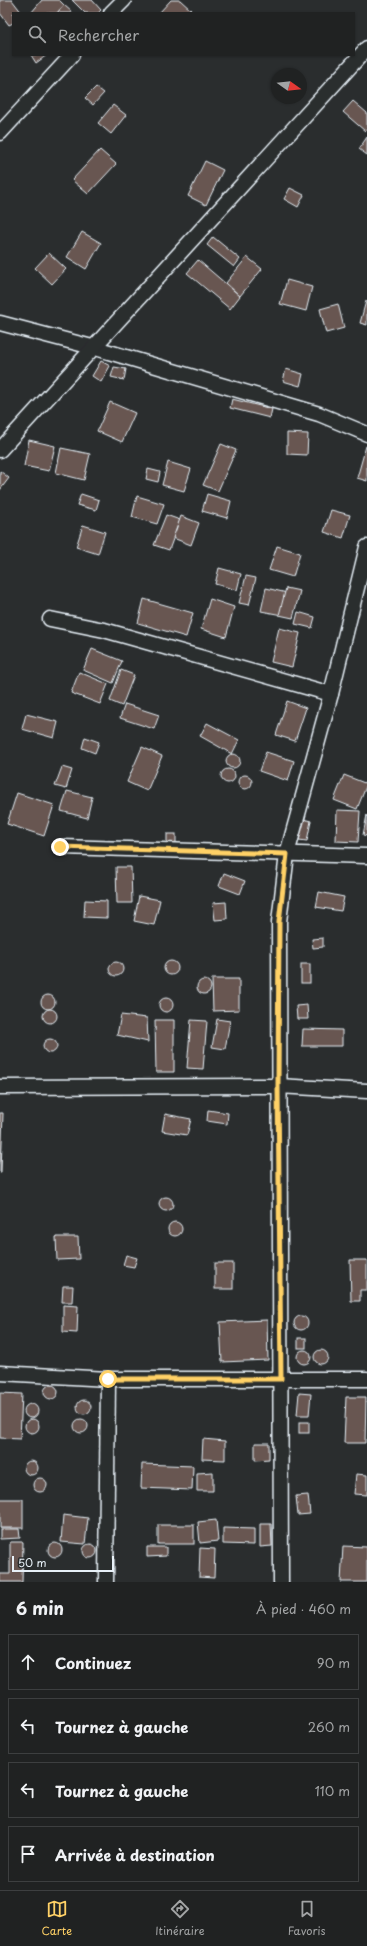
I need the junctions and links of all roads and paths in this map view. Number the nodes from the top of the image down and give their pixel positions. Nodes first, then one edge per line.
1 (124, 0) edge
2 (113, 12) edge
3 (367, 48) edge
4 (71, 56) edge
5 (0, 133) edge
6 (0, 322) edge
7 (92, 347) junction
8 (367, 434) edge
9 (0, 450) edge
10 (367, 548) edge
11 (50, 619) dead end
12 (331, 694) junction
13 (60, 847) dead end
14 (287, 854) junction
15 (367, 856) edge
16 (278, 1086) junction
17 (0, 1087) edge
18 (367, 1091) edge
19 (0, 1373) edge
20 (367, 1378) edge
21 (108, 1379) junction
22 (281, 1379) junction
23 (106, 1582) edge
24 (282, 1582) edge

1 - 2 street
3 - 7 street
4 - 5 street
6 - 7 street
7 - 8 street
7 - 9 street
10 - 12 street
11 - 12 street
12 - 14 street
13 - 14 street
14 - 15 street
14 - 16 street
16 - 17 street
16 - 18 street
16 - 22 street
19 - 21 street
20 - 22 street
21 - 22 street
21 - 23 street
22 - 24 street

